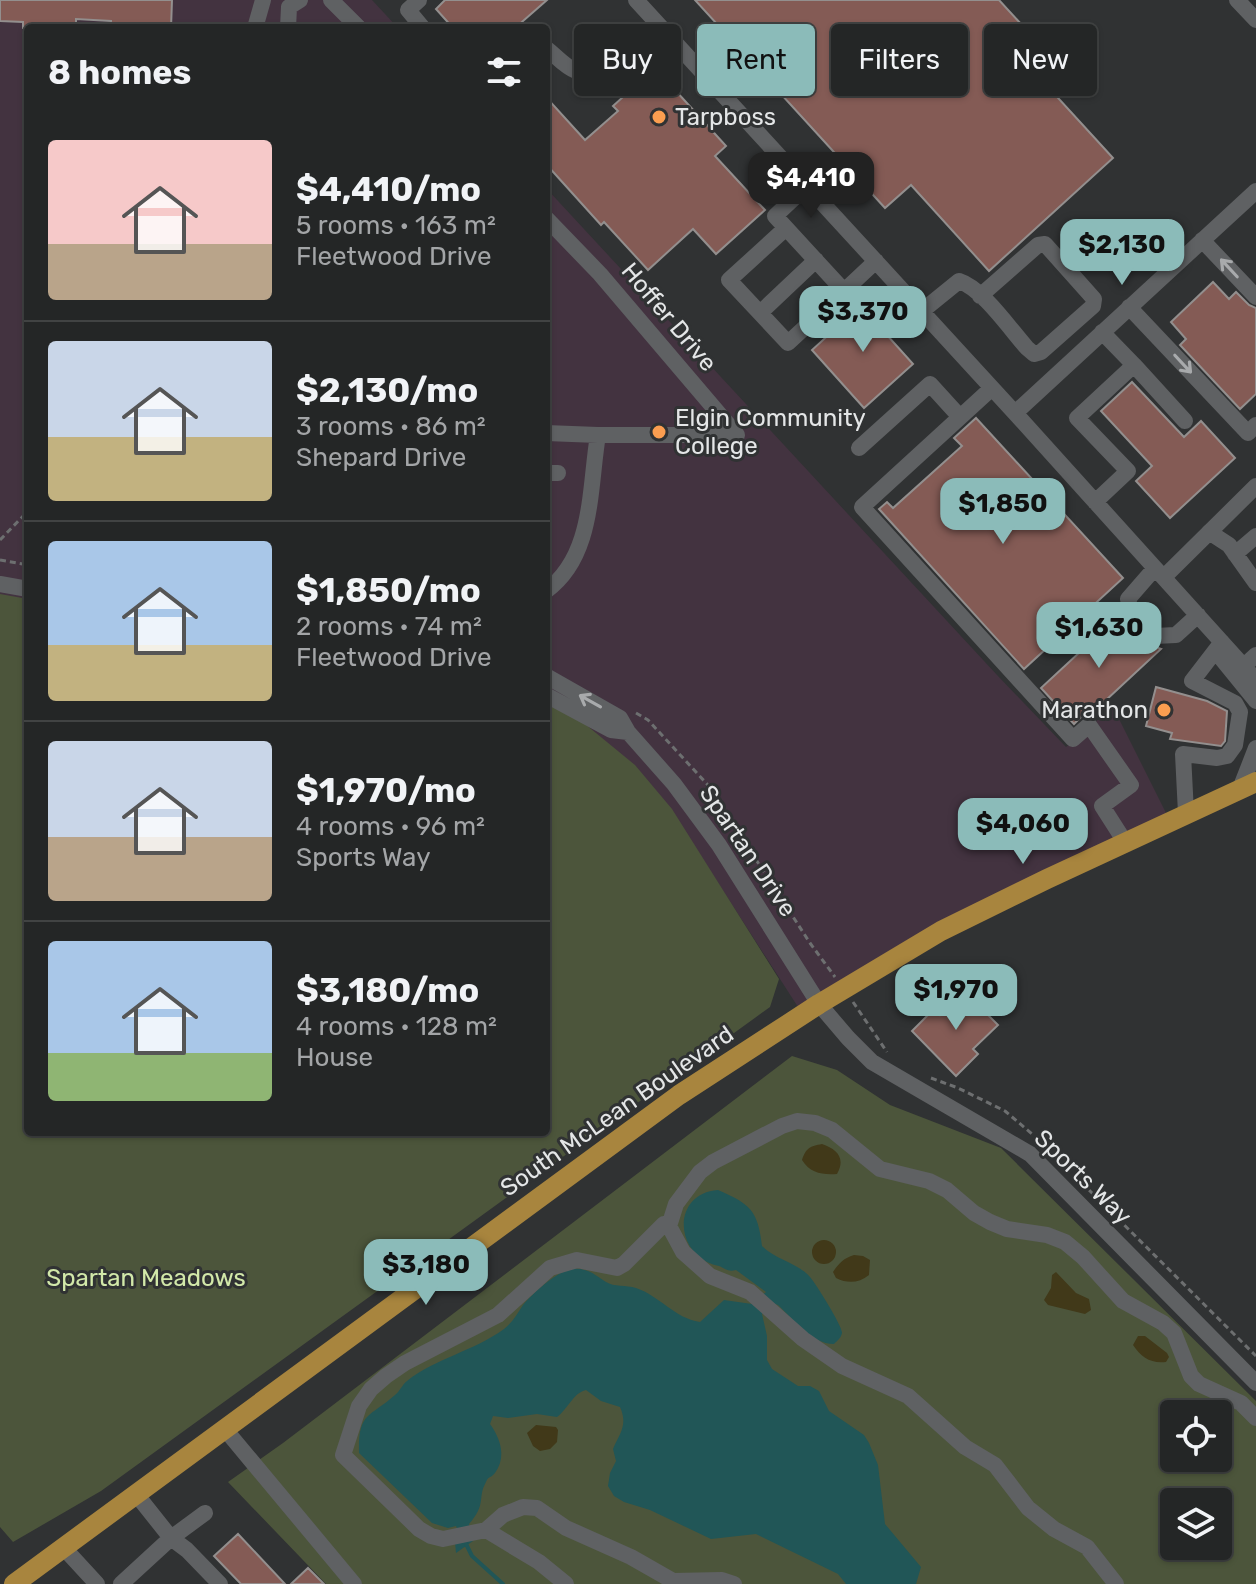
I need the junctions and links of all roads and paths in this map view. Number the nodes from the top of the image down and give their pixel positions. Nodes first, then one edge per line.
1 (263, 0) edge
2 (300, 0) edge
3 (331, 0) edge
4 (419, 0) edge
5 (636, 0) edge
6 (1237, 0) edge
7 (1256, 20) edge
8 (657, 23) junction
9 (256, 24) edge
10 (288, 24) edge
11 (355, 24) edge
12 (420, 24) edge
13 (550, 51) edge
14 (807, 186) junction
15 (1256, 191) edge
16 (550, 222) edge
17 (786, 228) junction
18 (1202, 240) junction
19 (816, 260) junction
20 (876, 261) junction
21 (844, 291) junction
22 (980, 296) junction
23 (1256, 297) edge
24 (1129, 307) junction
25 (922, 311) junction
26 (760, 313) junction
27 (1069, 327) junction
28 (1102, 332) junction
29 (1086, 347) junction
30 (1134, 365) junction
31 (992, 388) junction
32 (1015, 413) junction
33 (960, 417) junction
34 (1185, 421) dead end
35 (1256, 425) edge
36 (550, 433) edge
37 (598, 435) junction
38 (859, 448) dead end
39 (1256, 486) edge
40 (1095, 502) junction
41 (24, 515) edge
42 (1209, 532) junction
43 (1256, 536) edge
44 (0, 540) edge
45 (1235, 554) junction
46 (0, 560) edge
47 (24, 564) edge
48 (1160, 572) junction
49 (1256, 583) edge
50 (0, 584) edge
51 (24, 588) edge
52 (550, 588) edge
53 (1198, 615) junction
54 (1222, 642) junction
55 (1250, 660) edge
56 (550, 678) edge
57 (1256, 680) edge
58 (550, 697) edge
59 (1256, 701) edge
60 (628, 732) junction
61 (1256, 748) edge
62 (1248, 786) edge
63 (1186, 813) junction
64 (1125, 842) junction
65 (819, 1004) junction
66 (669, 1226) junction
67 (1256, 1383) edge
68 (1256, 1418) edge
69 (224, 1428) junction
70 (136, 1494) junction
71 (205, 1513) dead end
72 (479, 1530) junction
73 (171, 1538) junction
74 (63, 1547) junction
75 (18, 1583) edge
76 (97, 1584) edge
77 (121, 1584) edge
78 (220, 1584) edge
79 (354, 1584) edge
80 (566, 1584) edge
81 (734, 1584) edge
82 (1116, 1584) edge

1 - 9 street
2 - 10 street
3 - 11 street
4 - 12 street
5 - 8 street
6 - 7 street
8 - 13 street
8 - 14 street
14 - 17 street
14 - 20 street
15 - 18 street
16 - 37 street, Hoffer Drive
17 - 19 street
17 - 26 street
23 -> 18 street
18 - 24 street
19 - 21 street
19 - 26 street
20 - 21 street
20 - 25 street
21 - 26 street
22 - 25 street
22 - 27 street
22 - 27 street
24 - 28 street
24 -> 35 street
25 - 31 street
27 - 29 street
28 - 29 street
28 - 30 street
29 - 32 street
30 - 34 street
30 - 40 street
31 - 32 street
31 - 33 street
32 - 40 street
33 - 38 street
33 - 64 street
36 - 37 street
37 - 52 street
39 - 42 street
40 - 48 street
41 - 44 path
42 - 45 street
42 - 48 street
43 - 45 street
45 - 49 street
46 - 47 path
48 - 53 street
48 - 53 street
50 - 51 street
53 - 54 street
54 - 55 street
54 - 59 street
54 - 63 street
55 - 57 street
60 -> 56 street, Spartan Drive
58 - 60 street, Spartan Drive
60 - 65 street, Spartan Drive
61 - 62 street
62 - 63 main road, South McLean Boulevard
63 - 64 main road, South McLean Boulevard
64 - 65 main road, South McLean Boulevard
65 - 67 street, Sports Way
65 - 69 main road, South McLean Boulevard
66 - 68 street
66 - 72 street
66 - 82 street
69 - 70 main road, South McLean Boulevard
69 - 79 street
70 - 73 street
70 - 74 main road, South McLean Boulevard
71 - 73 street
72 - 80 street
72 - 81 street
73 - 77 street
73 - 78 street
74 - 75 main road, South McLean Boulevard
74 - 76 street

